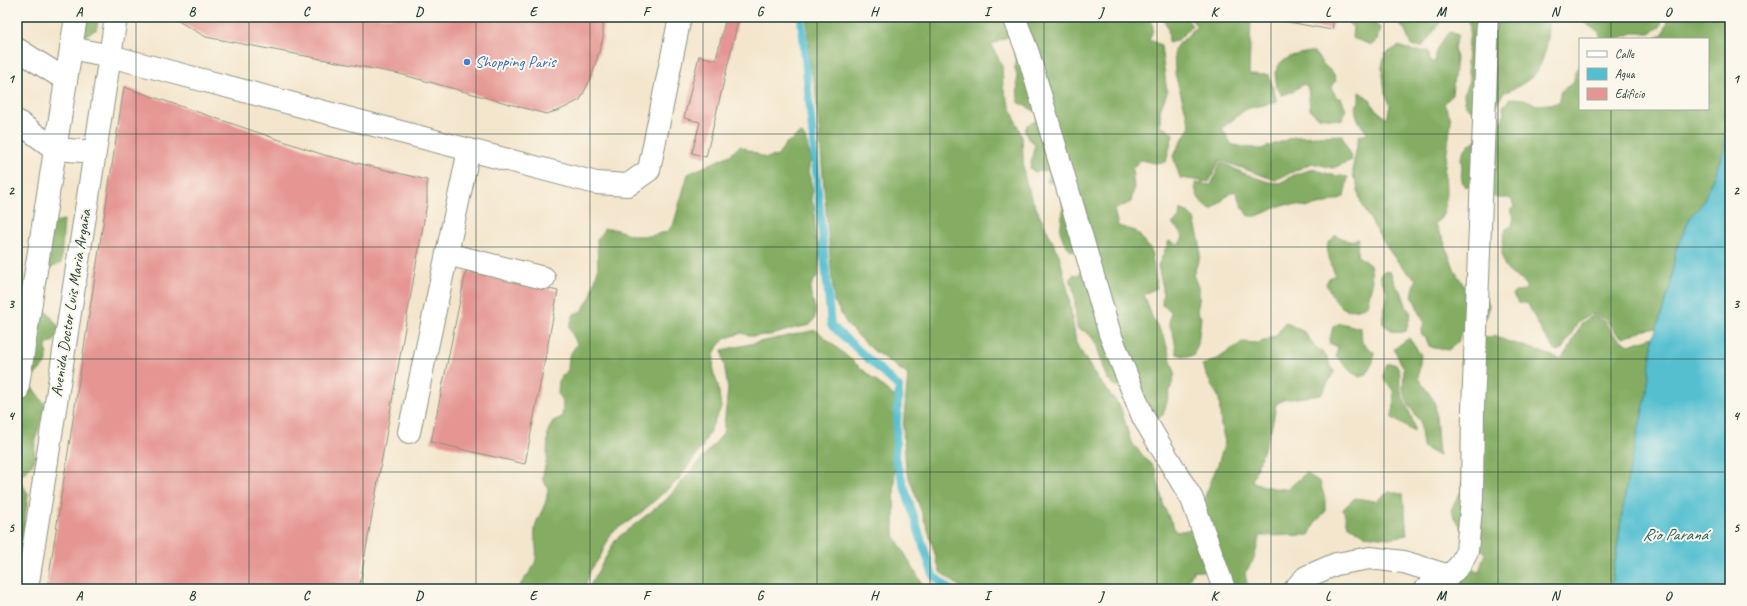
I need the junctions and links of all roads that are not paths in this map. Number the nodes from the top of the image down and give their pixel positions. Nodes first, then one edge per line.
1 (76, 17) edge
2 (116, 17) edge
3 (680, 17) edge
4 (1014, 17) edge
5 (1488, 17) edge
6 (71, 48) junction
7 (17, 49) edge
8 (110, 56) junction
9 (66, 80) junction
10 (17, 121) edge
11 (55, 149) junction
12 (469, 150) junction
13 (95, 152) junction
14 (447, 254) junction
15 (544, 278) dead end
16 (17, 391) edge
17 (409, 432) dead end
18 (1449, 576) junction
19 (26, 589) edge
20 (1224, 589) edge
21 (1295, 589) edge
22 (1426, 589) edge

1 - 6 street
2 - 8 street, Avenida Doctor Luis Maria Argaña
3 - 12 street
4 - 20 street
5 - 18 street
6 - 8 street
6 - 9 street
7 - 9 street
8 - 12 street
8 - 13 street, Avenida Doctor Luis Maria Argaña
9 - 11 street
10 - 11 street
11 - 13 street
11 - 16 street
12 - 14 street
13 - 19 street, Avenida Doctor Luis Maria Argaña
14 - 15 street
14 - 17 street
18 - 21 street
18 - 22 street

